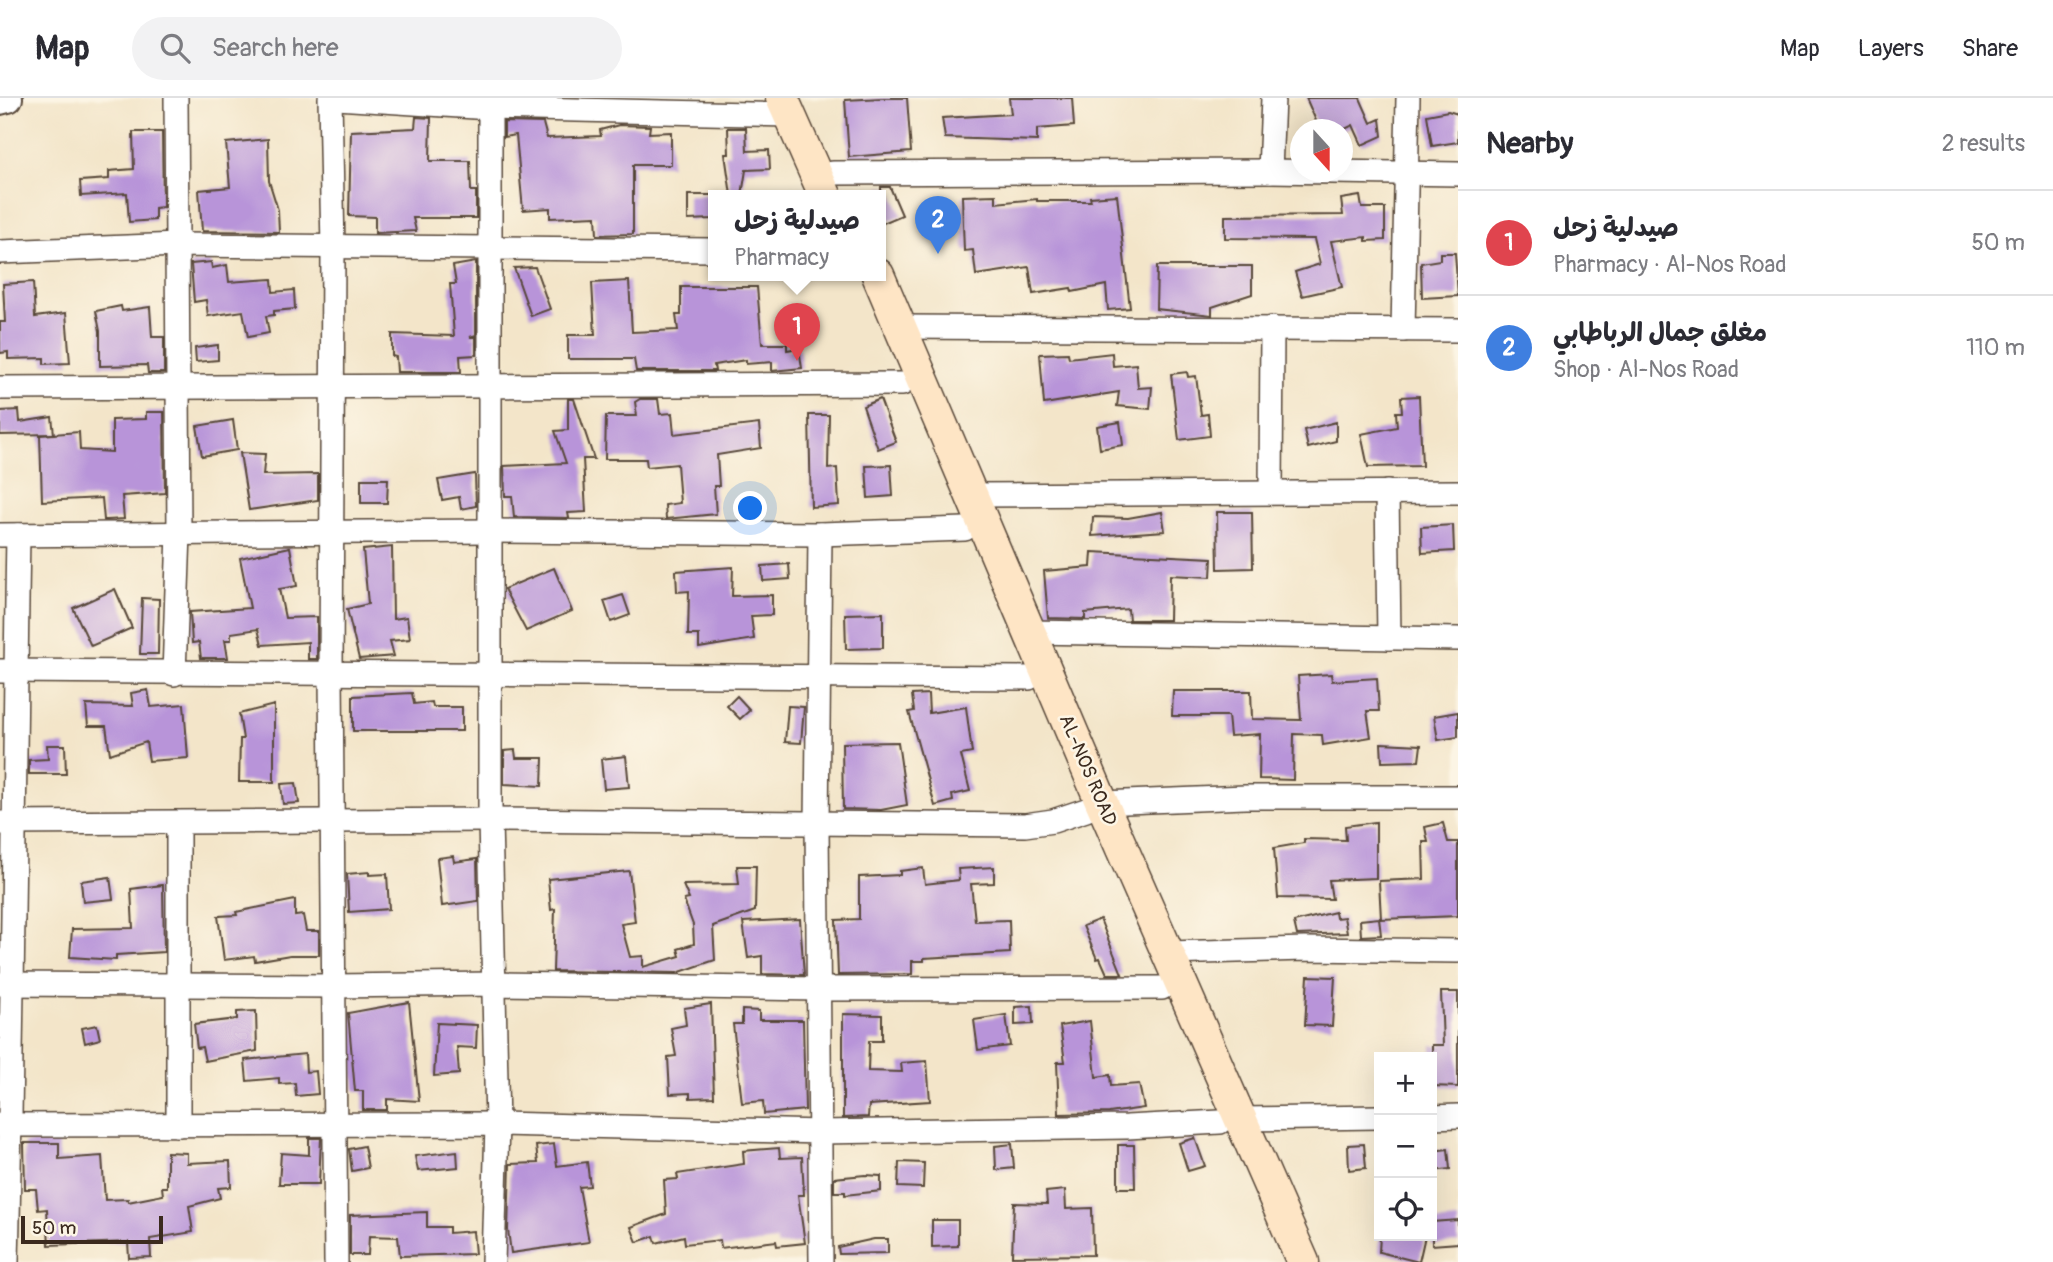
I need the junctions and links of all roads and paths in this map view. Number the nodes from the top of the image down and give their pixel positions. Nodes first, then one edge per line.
1 (8, 98) edge
2 (176, 98) edge
3 (330, 98) edge
4 (337, 98) edge
5 (1273, 98) edge
6 (1408, 98) edge
7 (0, 100) edge
8 (490, 103) edge
9 (791, 104) edge
10 (1270, 171) junction
11 (1408, 174) junction
12 (1458, 174) edge
13 (833, 188) edge
14 (178, 246) junction
15 (333, 249) junction
16 (491, 249) junction
17 (708, 250) edge
18 (0, 253) edge
19 (860, 281) edge
20 (881, 281) edge
21 (901, 327) junction
22 (1272, 328) junction
23 (1404, 330) junction
24 (1458, 330) edge
25 (902, 384) junction
26 (332, 386) junction
27 (488, 387) junction
28 (0, 388) edge
29 (177, 388) junction
30 (1271, 492) junction
31 (1387, 492) junction
32 (1458, 492) edge
33 (971, 495) junction
34 (965, 529) junction
35 (332, 531) junction
36 (490, 531) junction
37 (178, 533) junction
38 (820, 534) junction
39 (9, 535) edge
40 (1029, 632) junction
41 (1389, 638) junction
42 (1458, 639) edge
43 (8, 671) edge
44 (174, 674) junction
45 (331, 674) junction
46 (819, 674) junction
47 (489, 675) junction
48 (1029, 678) junction
49 (1458, 797) edge
50 (1094, 806) junction
51 (490, 820) junction
52 (332, 821) junction
53 (6, 823) edge
54 (178, 824) junction
55 (817, 825) junction
56 (1458, 951) edge
57 (1169, 953) junction
58 (7, 984) edge
59 (493, 984) junction
60 (179, 986) junction
61 (334, 986) junction
62 (1162, 988) junction
63 (818, 989) junction
64 (1437, 1116) edge
65 (1458, 1116) edge
66 (1374, 1117) edge
67 (1230, 1121) junction
68 (335, 1124) junction
69 (497, 1124) junction
70 (5, 1125) edge
71 (178, 1125) junction
72 (820, 1132) junction
73 (7, 1262) edge
74 (336, 1262) edge
75 (493, 1262) edge
76 (821, 1262) edge
77 (1281, 1262) edge
78 (1303, 1262) edge

1 - 7 street
2 - 14 street
3 - 15 street
4 - 8 street
5 - 10 street
6 - 11 street
8 - 9 street
8 - 16 street
9 - 13 main road
10 - 11 street
10 - 13 street
11 - 12 street
11 - 23 street
14 - 15 street
14 - 18 street
14 - 29 street
15 - 16 street
15 - 26 street
16 - 17 street
16 - 27 street
19 - 25 main road, AL-NOS ROAD
20 - 21 main road, AL-NOS ROAD
21 - 22 street
21 - 33 main road, AL-NOS ROAD
22 - 23 street
22 - 30 street
23 - 24 street
25 - 27 street
25 - 34 main road, AL-NOS ROAD
26 - 27 street
26 - 29 street
26 - 35 street
27 - 36 street
28 - 29 street
29 - 37 street
30 - 31 street
30 - 33 street
31 - 32 street
31 - 41 street
33 - 40 main road, AL-NOS ROAD
34 - 38 street
34 - 48 main road, AL-NOS ROAD
35 - 36 street
35 - 37 street
35 - 45 street
36 - 38 street
36 - 47 street
37 - 39 street
37 - 44 street
38 - 46 street
39 - 43 street
40 - 41 street
40 - 50 main road, AL-NOS ROAD
41 - 42 street
43 - 44 street
43 - 53 street
44 - 45 street
45 - 47 street
45 - 52 street
46 - 47 street
46 - 48 street
46 - 55 street
47 - 51 street
48 - 50 main road, AL-NOS ROAD
49 - 50 street
50 - 55 street
50 - 57 main road, AL-NOS ROAD
50 - 62 main road, AL-NOS ROAD
51 - 52 street
51 - 55 street
51 - 59 street
52 - 54 street
52 - 61 street
53 - 54 street
53 - 58 street
54 - 60 street
55 - 63 street
56 - 57 street
57 - 67 main road, AL-NOS ROAD
58 - 60 street
58 - 70 street
59 - 61 street
59 - 63 street
59 - 69 street
60 - 61 street
60 - 71 street
61 - 68 street
62 - 63 street
62 - 67 main road, AL-NOS ROAD
63 - 72 street
64 - 65 street
66 - 67 street
67 - 72 street
67 - 77 main road, AL-NOS ROAD
67 - 78 main road, AL-NOS ROAD
68 - 69 street
68 - 71 street
68 - 74 street
69 - 72 street
69 - 75 street
70 - 71 street
70 - 73 street
72 - 76 street

